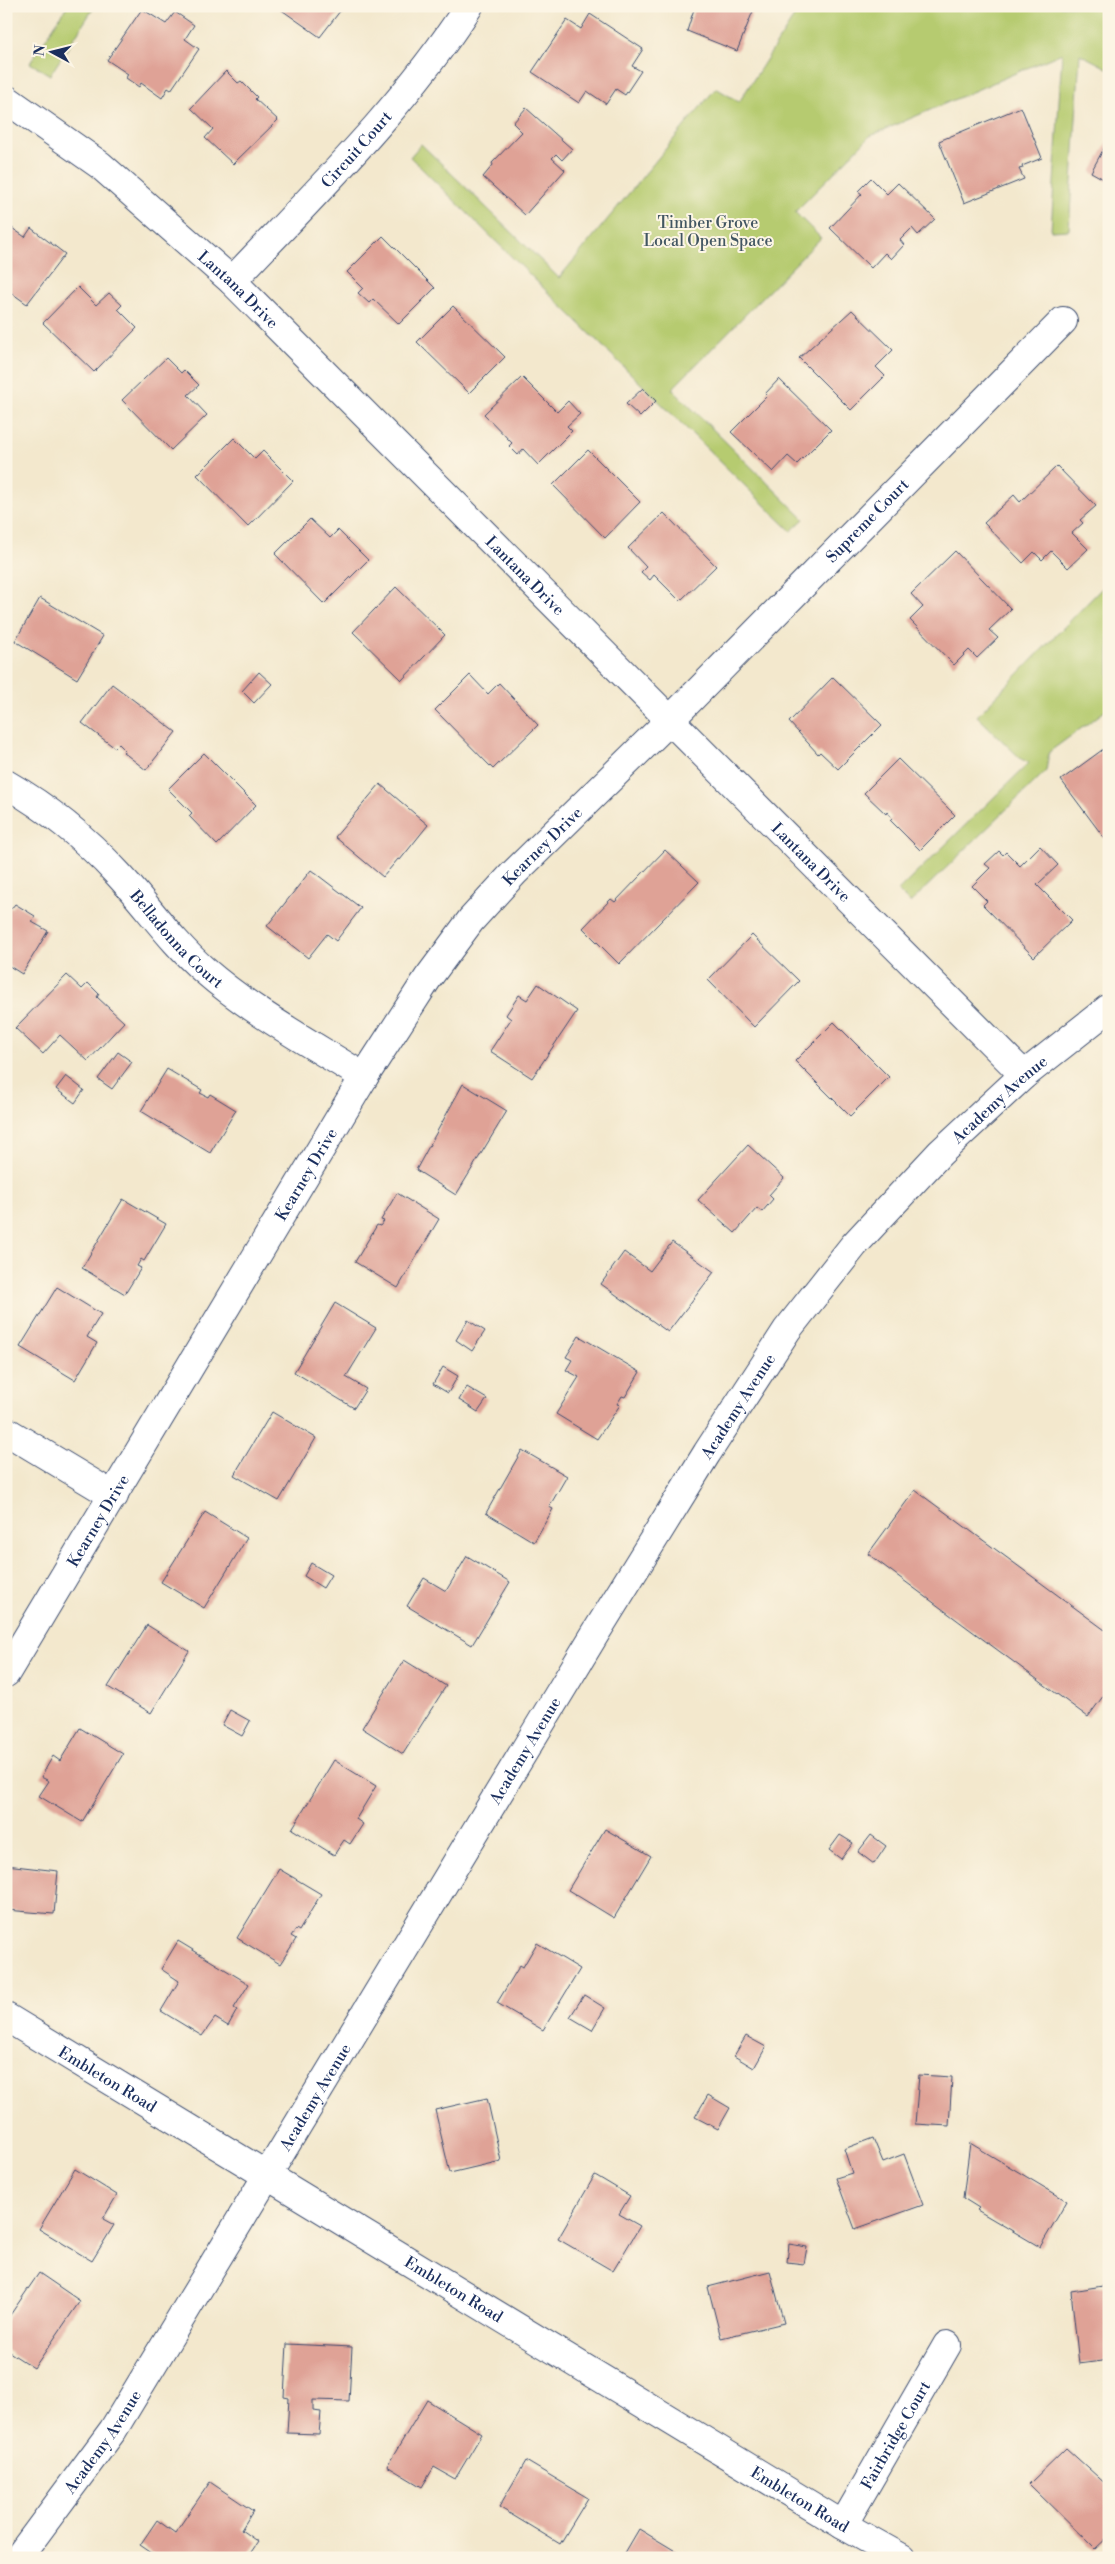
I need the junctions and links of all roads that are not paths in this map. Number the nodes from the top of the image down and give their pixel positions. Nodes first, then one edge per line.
1 (469, 6) edge
2 (6, 99) edge
3 (232, 281) junction
4 (1063, 321) dead end
5 (669, 721) junction
6 (6, 784) edge
7 (1109, 1008) edge
8 (1024, 1075) junction
9 (364, 1076) junction
10 (6, 1431) edge
11 (114, 1496) junction
12 (6, 1673) edge
13 (6, 2016) edge
14 (268, 2176) junction
15 (947, 2345) dead end
16 (843, 2525) junction
17 (18, 2558) edge
18 (902, 2558) edge

1 - 3 street, Circuit Court
2 - 3 street, Lantana Drive
3 - 5 street, Lantana Drive
4 - 5 street, Supreme Court
5 - 8 street, Lantana Drive
5 - 9 street, Kearney Drive
6 - 9 street, Belladonna Court
7 - 8 street, Academy Avenue
8 - 14 street, Academy Avenue
9 - 11 street, Kearney Drive
10 - 11 street
11 - 12 street, Kearney Drive
13 - 14 street, Embleton Road
14 - 16 street, Embleton Road
14 - 17 street, Academy Avenue
15 - 16 street, Fairbridge Court
16 - 18 street, Embleton Road

